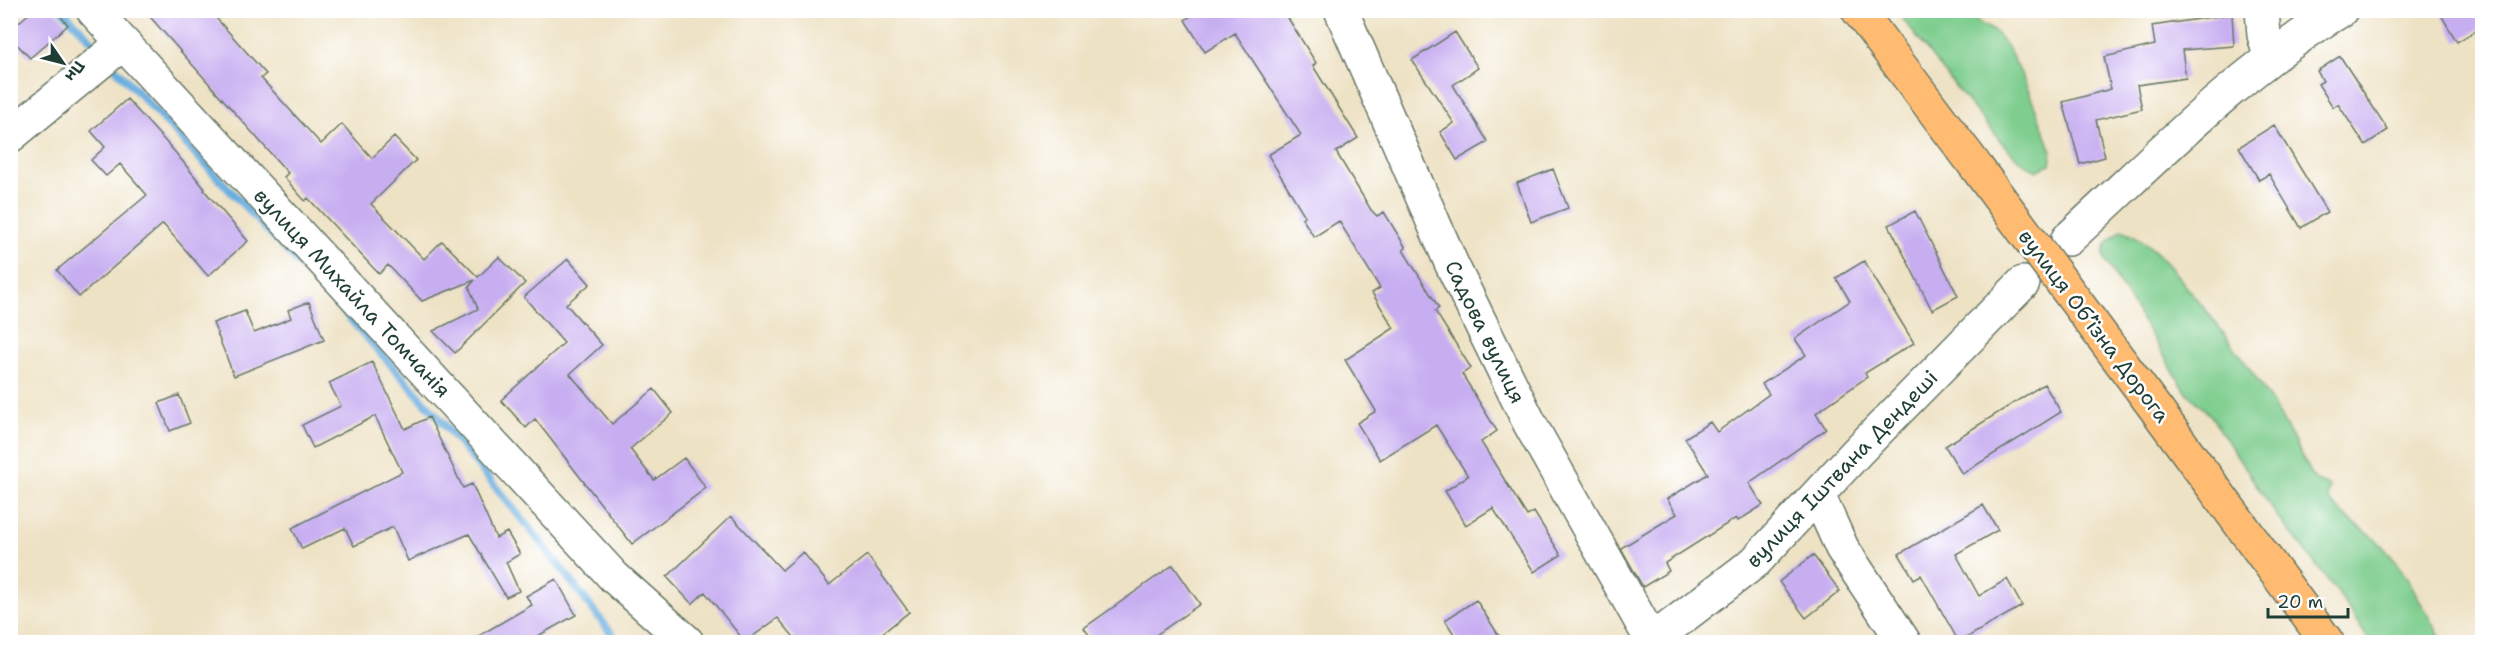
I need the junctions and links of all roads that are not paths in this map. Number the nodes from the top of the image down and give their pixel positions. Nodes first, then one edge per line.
1 (93, 10) edge
2 (1341, 10) edge
3 (1858, 10) edge
4 (2262, 10) edge
5 (2342, 10) edge
6 (123, 44) junction
7 (2270, 57) junction
8 (10, 136) edge
9 (2068, 239) dead end
10 (2023, 283) dead end
11 (1818, 495) junction
12 (687, 642) edge
13 (1651, 642) edge
14 (1904, 642) edge
15 (2327, 642) edge

1 - 6 street, вулиця Михайла Томчанія
2 - 13 street, Садова вулиця
3 - 15 highway, вулиця Обʼїзна Дорога, bridge
4 - 7 street
5 - 7 street
6 - 8 street
6 - 12 street, вулиця Михайла Томчанія
7 - 9 street
10 - 11 street, вулиця Іштвана Дендеші
11 - 13 street, вулиця Іштвана Дендеші
11 - 14 street

